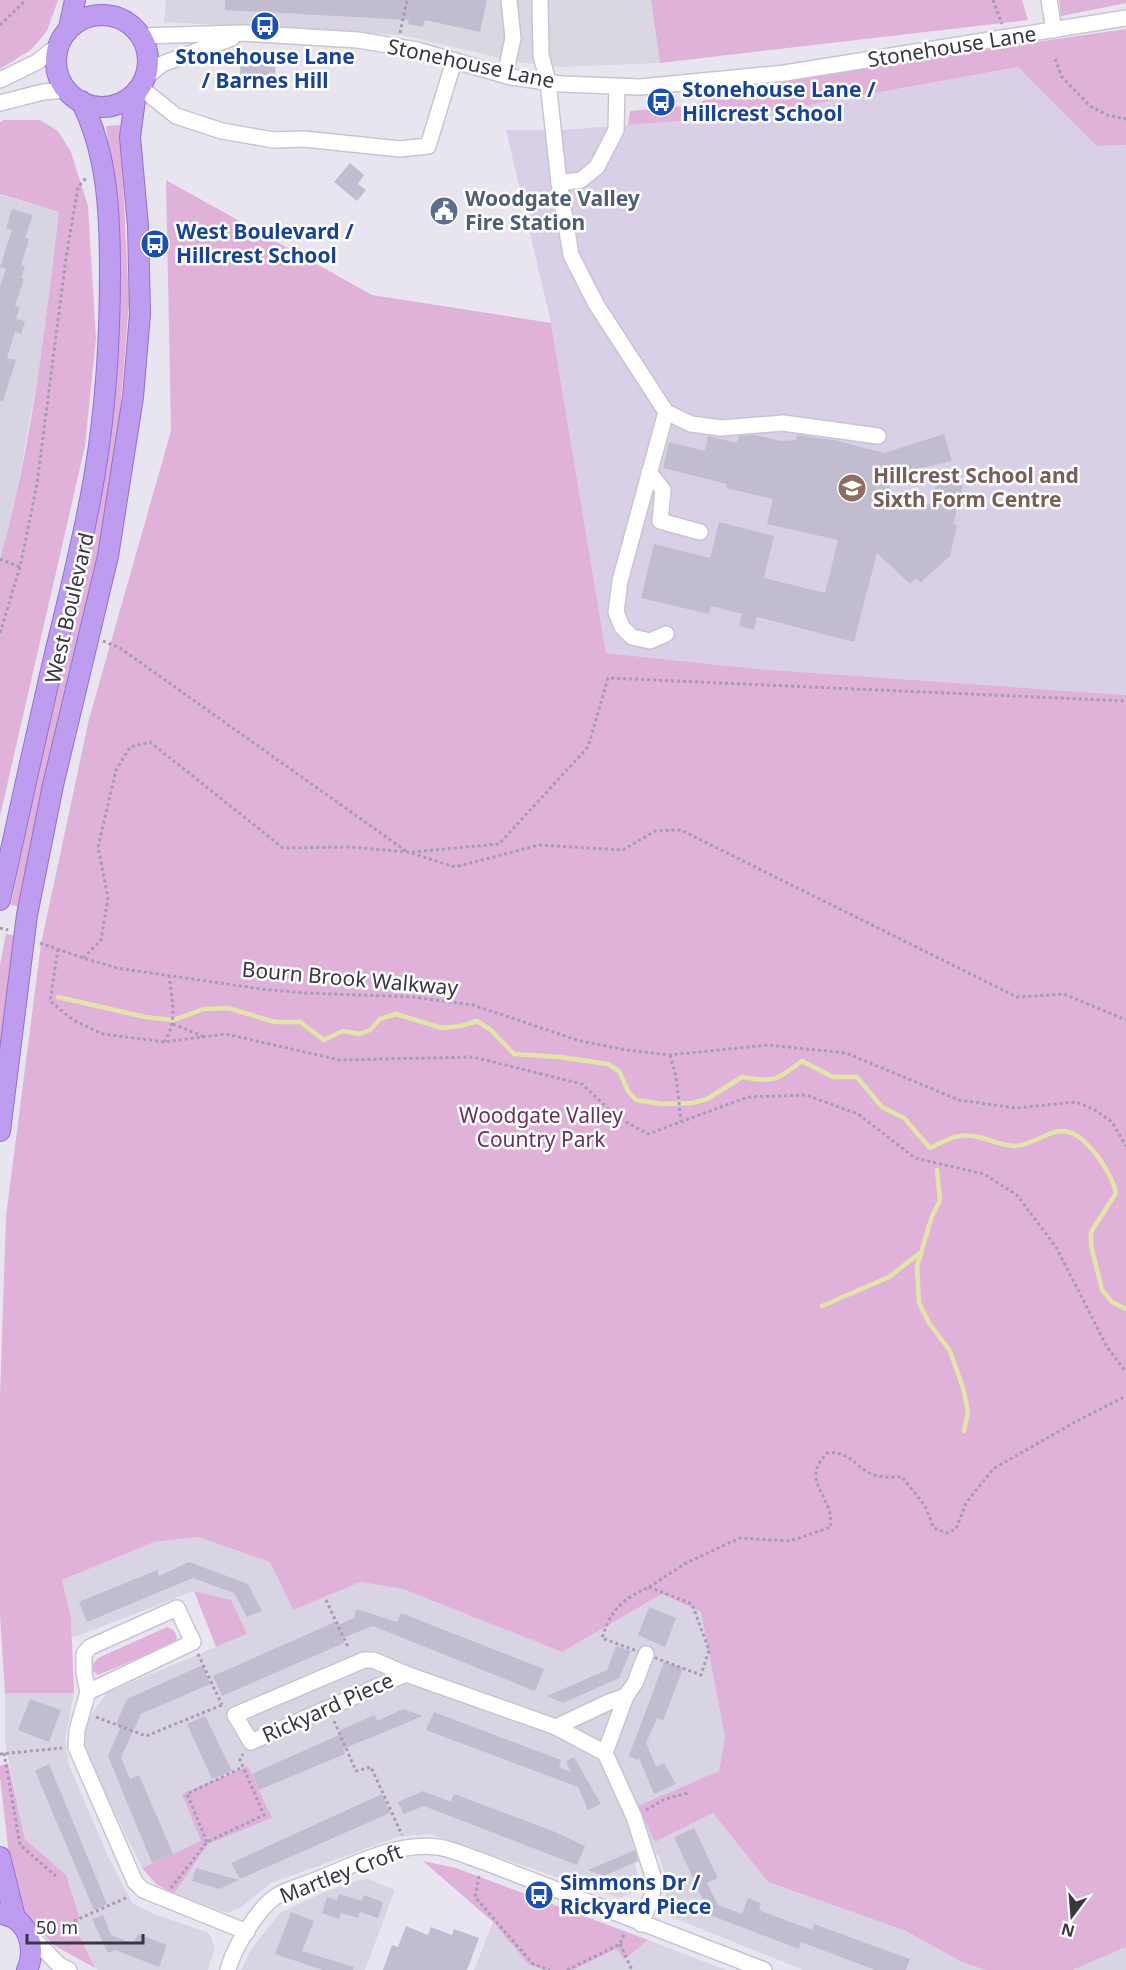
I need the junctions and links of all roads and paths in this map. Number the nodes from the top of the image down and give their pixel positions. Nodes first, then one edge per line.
1 (26, 0) edge
2 (75, 0) edge
3 (121, 0) edge
4 (407, 0) edge
5 (509, 0) edge
6 (540, 0) edge
7 (993, 0) edge
8 (1049, 0) edge
9 (1126, 18) edge
10 (0, 25) edge
11 (69, 28) junction
12 (134, 29) junction
13 (1054, 30) junction
14 (243, 33) junction
15 (1007, 38) junction
16 (59, 45) junction
17 (397, 47) junction
18 (1055, 59) dead end
19 (454, 61) junction
20 (505, 75) junction
21 (0, 80) edge
22 (548, 82) junction
23 (141, 86) junction
24 (617, 87) junction
25 (74, 96) junction
26 (0, 103) edge
27 (1126, 118) edge
28 (103, 170) junction
29 (559, 183) junction
30 (666, 412) junction
31 (878, 436) dead end
32 (649, 472) junction
33 (700, 532) dead end
34 (0, 560) edge
35 (20, 567) junction
36 (0, 633) edge
37 (666, 634) dead end
38 (102, 641) dead end
39 (1126, 701) edge
40 (408, 852) junction
41 (0, 900) edge
42 (32, 941) dead end
43 (57, 949) junction
44 (83, 958) junction
45 (169, 976) junction
46 (1126, 1020) edge
47 (172, 1024) junction
48 (206, 1037) junction
49 (164, 1042) junction
50 (669, 1055) junction
51 (681, 1121) junction
52 (0, 1131) edge
53 (1126, 1146) edge
54 (1126, 1372) edge
55 (1126, 1396) edge
56 (649, 1587) junction
57 (326, 1600) dead end
58 (193, 1642) junction
59 (646, 1654) junction
60 (355, 1662) junction
61 (406, 1674) junction
62 (88, 1692) junction
63 (626, 1696) junction
64 (222, 1705) junction
65 (328, 1708) junction
66 (83, 1712) junction
67 (236, 1715) junction
68 (556, 1727) junction
69 (250, 1742) junction
70 (76, 1747) junction
71 (2, 1753) edge
72 (605, 1753) junction
73 (243, 1767) junction
74 (688, 1793) dead end
75 (634, 1817) junction
76 (207, 1842) junction
77 (415, 1847) junction
78 (0, 1857) edge
79 (482, 1862) junction
80 (58, 1878) dead end
81 (143, 1890) junction
82 (162, 1898) junction
83 (14, 1921) edge
84 (74, 1921) dead end
85 (635, 1922) junction
86 (247, 1932) junction
87 (620, 1944) junction
88 (27, 1970) edge
89 (69, 1970) edge
90 (228, 1970) edge
91 (550, 1970) edge
92 (567, 1970) edge
93 (632, 1970) edge
94 (764, 1970) edge

1 - 10 path
2 - 11 main road
3 - 12 main road
4 - 17 path
5 - 20 street
6 - 22 street
7 - 15 path
8 - 13 street
9 - 13 street, Stonehouse Lane
11 - 12 main road
11 - 16 main road
12 - 14 street, Stonehouse Lane
12 - 23 main road
13 - 15 street, Stonehouse Lane
14 - 17 street, Stonehouse Lane
14 - 23 street, Stonehouse Lane
15 - 24 street, Stonehouse Lane
16 - 21 street
16 - 25 main road
17 - 19 street, Stonehouse Lane
18 - 27 path
19 - 20 street, Stonehouse Lane
19 - 23 street
20 - 22 street, Stonehouse Lane
22 - 24 street, Stonehouse Lane
22 - 29 street
23 - 25 main road
23 - 52 main road, West Boulevard
24 - 29 street
25 - 26 street
25 - 28 main road, West Boulevard
28 - 35 path
28 - 41 main road, West Boulevard
29 - 30 street
30 - 31 street
30 - 32 street
32 - 33 street
32 - 37 street
34 - 35 path
35 - 36 path
38 - 40 path
39 - 40 path
40 - 44 path
40 - 46 path
42 - 43 path, Bourn Brook Walkway
43 - 44 path, Bourn Brook Walkway
43 - 49 path
44 - 45 path, Bourn Brook Walkway
45 - 47 path
45 - 50 path, Bourn Brook Walkway
47 - 48 path
47 - 49 path
48 - 49 path
48 - 51 path
50 - 51 path
50 - 53 path, Bourn Brook Walkway
51 - 54 path
55 - 56 path
56 - 59 path
56 - 59 path
57 - 60 path
58 - 62 street
58 - 62 street
58 - 64 path
59 - 63 street
60 - 61 street, Rickyard Piece
60 - 67 street, Rickyard Piece
61 - 65 street, Rickyard Piece
61 - 68 street, Rickyard Piece
62 - 66 street
63 - 68 street
63 - 72 street
64 - 66 path
64 - 67 path
65 - 69 street, Rickyard Piece
65 - 77 path
66 - 70 street
67 - 69 street, Rickyard Piece
68 - 72 street, Rickyard Piece
69 - 73 path
70 - 71 path
70 - 81 street
71 - 80 path
72 - 75 street
73 - 76 path
73 - 76 path
74 - 75 path
75 - 85 street
76 - 82 path
77 - 79 street
77 - 86 street, Martley Croft
78 - 83 main road
79 - 85 street
79 - 91 path
81 - 82 street
81 - 84 path
82 - 86 street
83 - 88 main road
83 - 89 street
85 - 87 path
85 - 94 street
86 - 90 street, Martley Croft
87 - 92 path
87 - 93 path

